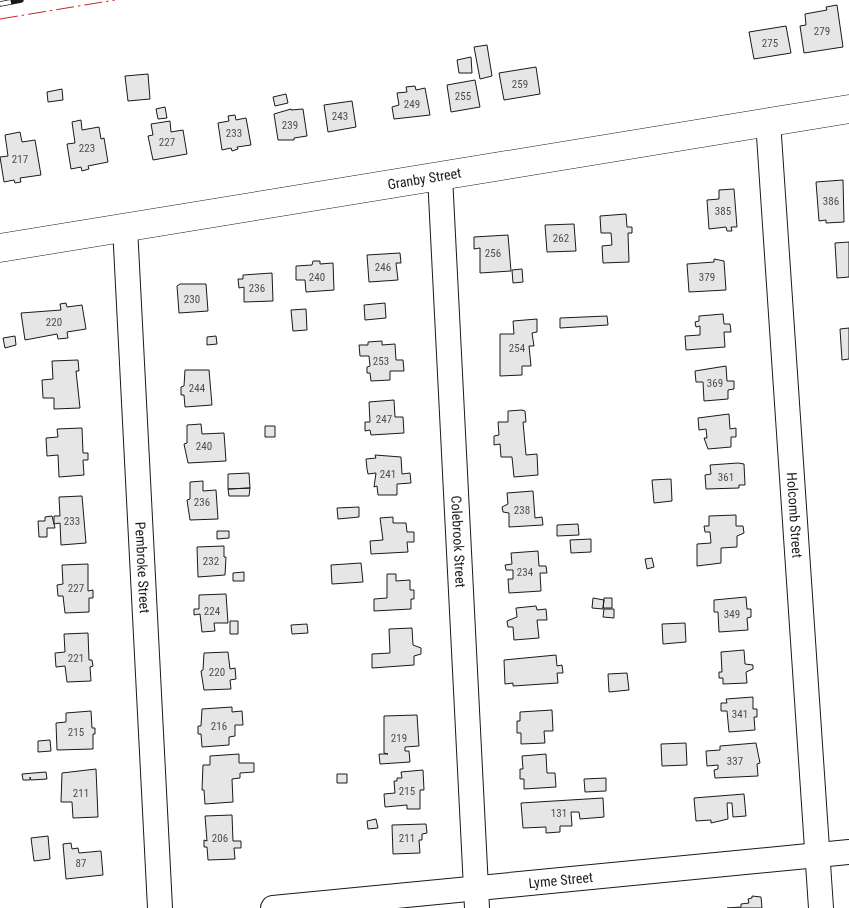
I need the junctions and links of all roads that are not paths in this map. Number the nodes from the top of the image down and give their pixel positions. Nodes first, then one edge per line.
1 (849, 109) edge
2 (768, 121) junction
3 (440, 176) junction
4 (125, 227) junction
5 (0, 248) edge
6 (849, 852) edge
7 (818, 856) junction
8 (476, 898) edge
9 (160, 908) edge
10 (273, 908) edge
11 (821, 908) edge

1 - 2 main road, Granby Street
2 - 3 main road, Granby Street
2 - 7 street, Holcomb Street
3 - 4 main road, Granby Street
3 - 8 street, Colebrook Street
4 - 5 main road, Granby Street
4 - 9 street, Pembroke Street
6 - 7 street, Lyme Street
7 - 8 street, Lyme Street
7 - 11 street, Holcomb Street
8 - 10 street, Lyme Street

